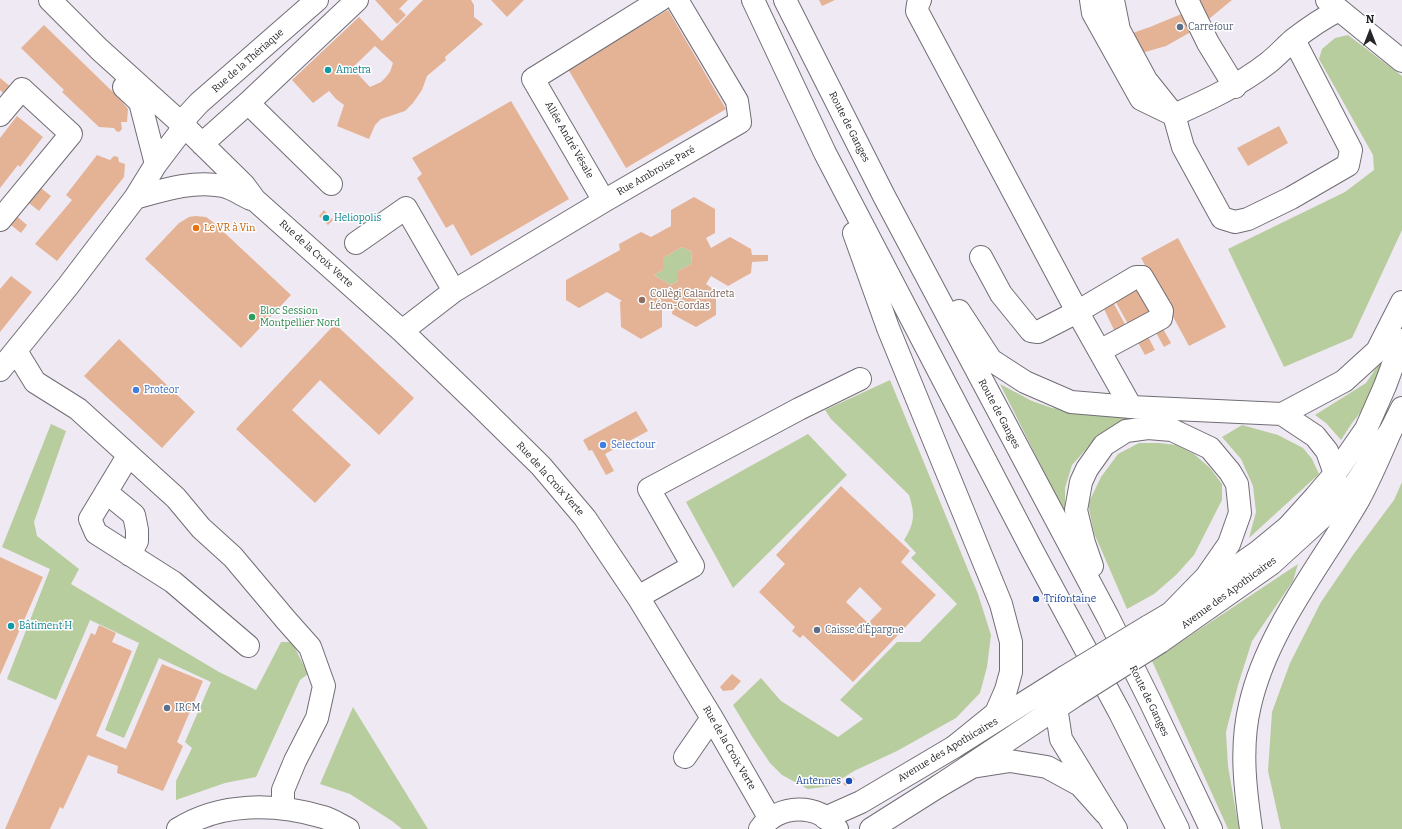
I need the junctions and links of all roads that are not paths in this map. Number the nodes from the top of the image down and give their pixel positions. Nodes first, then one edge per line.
1 (50, 0) edge
2 (317, 0) edge
3 (357, 0) edge
4 (660, 0) edge
5 (677, 0) edge
6 (753, 0) edge
7 (785, 0) edge
8 (920, 0) edge
9 (1091, 0) edge
10 (1113, 0) edge
11 (1187, 0) edge
12 (1332, 5) edge
13 (1294, 40) junction
14 (99, 49) junction
15 (1402, 61) edge
16 (1235, 86) junction
17 (248, 103) junction
18 (0, 115) edge
19 (1174, 115) junction
20 (183, 125) junction
21 (202, 144) junction
22 (825, 153) junction
23 (156, 164) junction
24 (331, 184) dead end
25 (884, 196) junction
26 (135, 198) junction
27 (255, 200) junction
28 (604, 201) junction
29 (0, 220) edge
30 (356, 243) dead end
31 (981, 257) dead end
32 (454, 291) junction
33 (1402, 302) edge
34 (1078, 312) junction
35 (402, 330) junction
36 (1402, 340) edge
37 (16, 350) junction
38 (1101, 352) junction
39 (0, 370) edge
40 (860, 379) dead end
41 (1131, 407) junction
42 (1402, 408) edge
43 (1282, 414) junction
44 (1391, 430) junction
45 (128, 456) junction
46 (1334, 476) junction
47 (106, 492) junction
48 (1324, 516) junction
49 (130, 555) junction
50 (638, 597) junction
51 (1170, 613) junction
52 (1108, 617) junction
53 (1154, 635) junction
54 (248, 646) dead end
55 (1071, 686) junction
56 (1056, 707) junction
57 (712, 718) junction
58 (954, 747) junction
59 (686, 757) dead end
60 (939, 786) junction
61 (283, 808) junction
62 (1110, 821) edge
63 (831, 823) edge
64 (765, 824) edge
65 (178, 829) edge
66 (348, 829) edge
67 (871, 829) edge
68 (1178, 829) edge
69 (1211, 829) edge
70 (1251, 829) edge

1 - 14 main road, Rue de la Croix Verte
2 - 20 main road, Rue de la Thériaque
3 - 17 main road
4 - 28 main road, Allée André Vésale
5 - 28 main road, Rue Ambroise Paré
6 - 22 main road
7 - 25 main road, Route de Ganges
8 - 34 main road
9 - 19 main road
10 - 19 main road
11 - 16 main road
12 - 13 main road
12 - 15 main road
13 - 16 main road
13 - 19 main road
14 - 20 main road, Rue de la Croix Verte
14 - 23 main road, Rue de la Croix Verte
16 - 19 main road
17 - 21 main road
17 - 24 main road
18 - 29 main road
20 - 21 main road, Rue de la Croix Verte
20 - 23 main road
21 - 27 main road, Rue de la Croix Verte
22 - 58 main road
22 - 68 main road
23 - 26 main road
25 - 41 main road
25 - 52 main road, Route de Ganges
26 - 27 main road, Rue de la Croix Verte
26 - 37 main road
27 - 35 main road, Rue de la Croix Verte
28 - 32 main road, Rue Ambroise Paré
30 - 32 main road
31 - 34 main road
32 - 35 main road, Rue Ambroise Paré
33 - 43 main road
34 - 38 main road
34 - 38 main road
35 - 50 main road, Rue de la Croix Verte
36 - 46 main road, Avenue des Apothicaires
37 - 39 main road
37 - 45 main road
38 - 41 main road
40 - 50 main road
41 - 43 main road
42 - 44 main road, Avenue des Apothicaires
43 - 46 main road
44 - 48 main road, Avenue des Apothicaires
44 - 70 main road
45 - 47 main road
45 - 61 main road
46 - 48 main road
46 - 51 main road, Avenue des Apothicaires
47 - 49 main road
47 - 49 main road
48 - 53 main road, Avenue des Apothicaires
49 - 54 main road
50 - 57 main road, Rue de la Croix Verte
51 - 52 main road
51 - 53 main road, Avenue des Apothicaires
52 - 69 main road, Route de Ganges
53 - 55 main road, Avenue des Apothicaires, bridge
55 - 56 main road, Avenue des Apothicaires
55 - 58 main road, Avenue des Apothicaires
56 - 60 main road, Avenue des Apothicaires
56 - 62 main road
57 - 59 main road
57 - 64 main road, Rue de la Croix Verte
58 - 63 main road, Avenue des Apothicaires
60 - 62 main road
60 - 67 main road, Avenue des Apothicaires
61 - 65 main road
61 - 66 main road
63 - 64 main road, Avenue des Apothicaires

